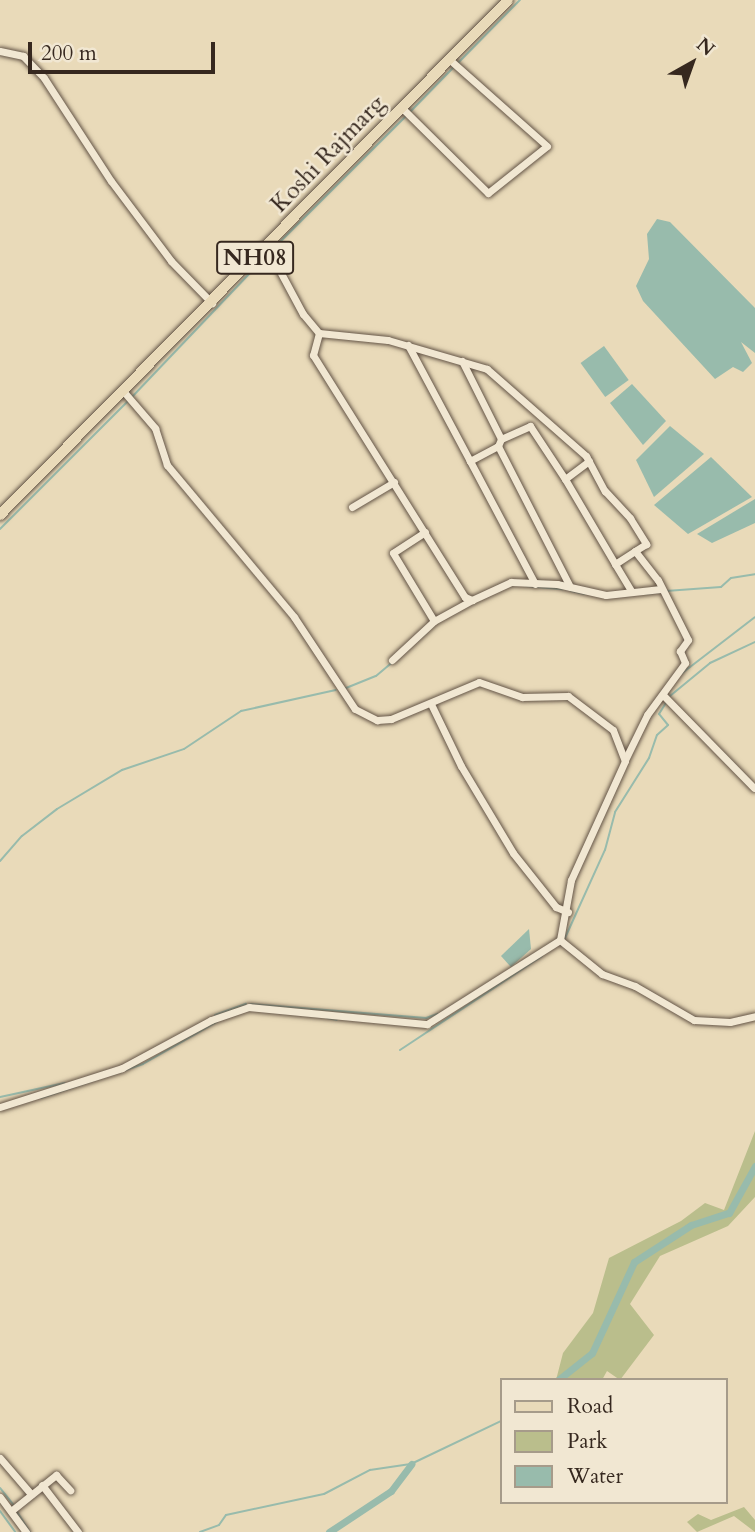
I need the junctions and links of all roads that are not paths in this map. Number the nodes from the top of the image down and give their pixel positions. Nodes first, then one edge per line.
1 (508, 0) edge
2 (0, 51) edge
3 (449, 60) junction
4 (402, 108) junction
5 (267, 247) junction
6 (212, 303) junction
7 (319, 333) junction
8 (408, 345) junction
9 (462, 361) junction
10 (129, 396) junction
11 (500, 443) junction
12 (470, 461) junction
13 (589, 461) junction
14 (565, 479) junction
15 (394, 482) junction
16 (352, 507) dead end
17 (0, 515) edge
18 (425, 532) junction
19 (635, 551) junction
20 (615, 564) junction
21 (535, 585) junction
22 (570, 587) junction
23 (661, 589) junction
24 (631, 591) junction
25 (472, 600) junction
26 (434, 621) junction
27 (392, 660) dead end
28 (666, 698) junction
29 (431, 704) junction
30 (625, 761) junction
31 (754, 788) edge
32 (568, 912) junction
33 (560, 940) junction
34 (755, 1016) edge
35 (0, 1107) edge
36 (0, 1458) edge
37 (42, 1485) junction
38 (70, 1490) dead end
39 (31, 1494) junction
40 (0, 1497) edge
41 (11, 1511) junction
42 (26, 1532) edge
43 (78, 1532) edge

1 - 3 main road, Koshi Rajmarg / NH08
2 - 6 street
3 - 4 main road, Koshi Rajmarg / NH08
3 - 4 street
4 - 5 main road, Koshi Rajmarg / NH08
5 - 6 main road, Koshi Rajmarg / NH08
5 - 7 street
6 - 10 main road, Koshi Rajmarg / NH08
7 - 8 street
7 - 15 street
8 - 9 street
8 - 12 street
9 - 11 street
9 - 13 street
10 - 17 main road, Koshi Rajmarg / NH08
10 - 29 street
11 - 12 street
11 - 14 street
11 - 22 street
12 - 21 street
13 - 14 street
13 - 19 street
14 - 20 street
15 - 16 street
15 - 18 street
18 - 25 street
18 - 26 street
19 - 20 street
19 - 23 street
20 - 24 street
21 - 22 street
21 - 25 street
22 - 24 street
23 - 24 street
23 - 28 street
25 - 26 street
26 - 27 street
28 - 30 street
28 - 31 street
29 - 30 street
29 - 32 street
30 - 32 street
32 - 33 street
33 - 34 street
33 - 35 street
36 - 39 street
37 - 38 street
37 - 39 street
37 - 43 street
39 - 41 street
40 - 41 street
41 - 42 street

